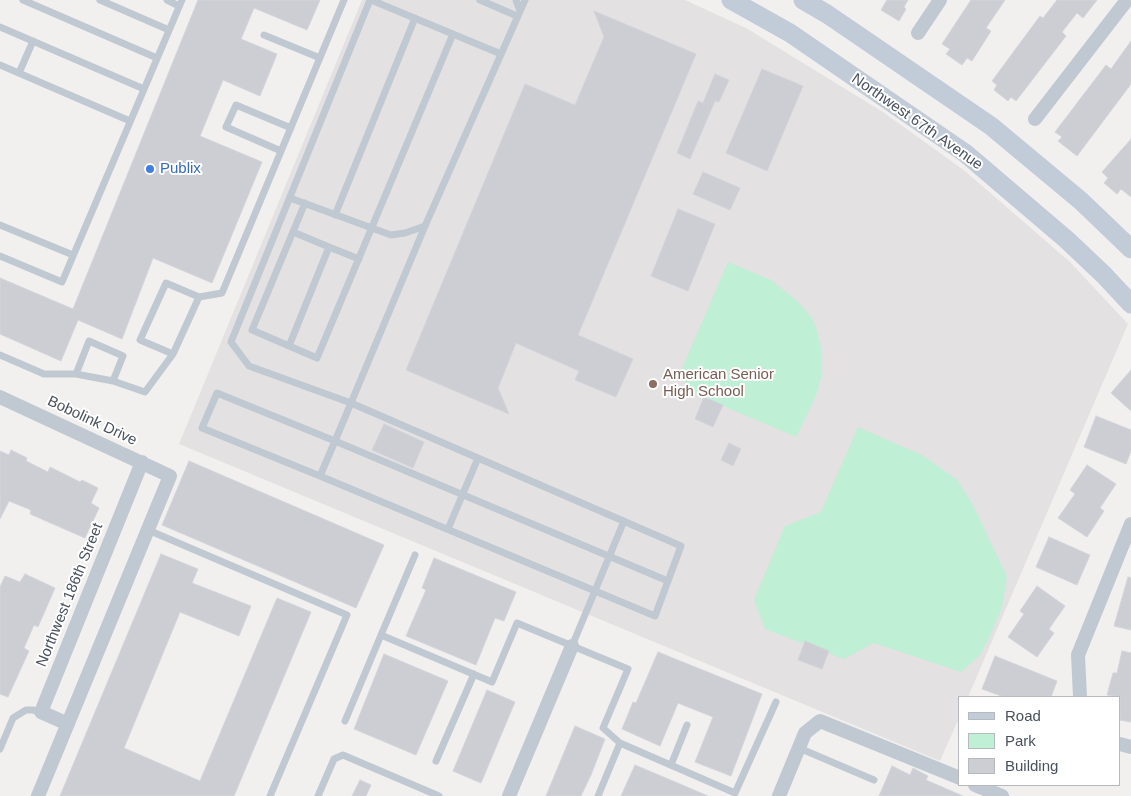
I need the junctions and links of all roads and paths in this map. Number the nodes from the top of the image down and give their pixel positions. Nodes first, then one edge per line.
1 (23, 0) edge
2 (100, 0) edge
3 (167, 0) edge
4 (344, 0) edge
5 (370, 0) edge
6 (480, 0) edge
7 (516, 0) edge
8 (524, 0) edge
9 (731, 0) edge
10 (803, 0) edge
11 (940, 0) edge
12 (1128, 0) edge
13 (180, 3) edge
14 (519, 14) junction
15 (415, 18) junction
16 (0, 27) edge
17 (169, 30) junction
18 (918, 33) dead end
19 (453, 34) junction
20 (264, 35) dead end
21 (33, 41) junction
22 (501, 54) junction
23 (157, 58) junction
24 (320, 58) junction
25 (0, 65) edge
26 (19, 73) junction
27 (144, 89) junction
28 (1035, 119) dead end
29 (130, 120) junction
30 (291, 128) junction
31 (281, 151) junction
32 (290, 198) junction
33 (305, 203) junction
34 (335, 215) junction
35 (0, 224) edge
36 (425, 226) junction
37 (372, 228) junction
38 (293, 232) junction
39 (329, 247) junction
40 (1131, 249) edge
41 (73, 255) junction
42 (0, 256) edge
43 (359, 259) junction
44 (198, 297) junction
45 (1131, 304) edge
46 (289, 346) junction
47 (173, 354) junction
48 (0, 355) edge
49 (76, 374) junction
50 (112, 381) junction
51 (0, 397) edge
52 (351, 402) junction
53 (335, 441) junction
54 (478, 458) junction
55 (142, 462) junction
56 (320, 476) junction
57 (463, 495) junction
58 (624, 521) junction
59 (1131, 524) edge
60 (148, 530) junction
61 (448, 530) junction
62 (415, 555) dead end
63 (609, 557) junction
64 (668, 581) junction
65 (595, 591) junction
66 (381, 634) junction
67 (572, 646) junction
68 (474, 674) junction
69 (1080, 696) edge
70 (776, 702) dead end
71 (41, 712) junction
72 (345, 722) dead end
73 (68, 724) junction
74 (687, 725) dead end
75 (620, 743) junction
76 (799, 748) junction
77 (0, 749) edge
78 (436, 761) dead end
79 (671, 765) junction
80 (958, 777) edge
81 (874, 780) dead end
82 (977, 789) edge
83 (735, 794) edge
84 (38, 796) edge
85 (270, 796) edge
86 (318, 796) edge
87 (439, 796) edge
88 (509, 796) edge
89 (598, 796) edge
90 (780, 796) edge
91 (1002, 796) edge

1 - 23 lane
2 - 17 lane
3 - 13 lane
4 - 24 lane
5 - 15 lane
5 - 32 lane
6 - 14 lane
7 - 14 lane
8 - 14 lane
9 - 45 main road, Northwest 67th Avenue
10 - 40 main road
11 - 18 street
12 - 28 street
13 - 17 lane
14 - 22 lane
15 - 19 lane
15 - 34 lane
16 - 21 lane
17 - 23 lane
19 - 22 lane
19 - 37 lane
20 - 24 lane
21 - 26 lane
21 - 27 lane
22 - 36 lane
23 - 27 lane
24 - 30 lane
25 - 26 lane
26 - 29 lane
27 - 29 lane
29 - 41 lane
30 - 31 lane
30 - 31 lane
31 - 44 lane
32 - 33 lane
32 - 52 lane
33 - 34 lane
33 - 38 lane
34 - 37 lane
35 - 41 lane
36 - 37 lane
36 - 52 lane
37 - 43 lane
38 - 39 lane
38 - 46 lane
39 - 43 lane
39 - 46 lane
41 - 42 lane
43 - 46 lane
44 - 47 lane
44 - 47 lane
47 - 50 lane
48 - 49 lane
49 - 50 lane
49 - 50 lane
51 - 55 street, Bobolink Drive
52 - 53 lane
52 - 54 lane
53 - 56 lane
53 - 56 lane
53 - 57 lane
54 - 57 lane
54 - 58 lane
55 - 60 street, Bobolink Drive
55 - 71 street, Northwest 186th Street
56 - 61 lane
57 - 61 lane
57 - 63 lane
58 - 63 lane
58 - 64 lane
59 - 69 street
60 - 73 street
60 - 85 lane
61 - 65 lane
62 - 66 lane
63 - 64 lane
63 - 65 lane
64 - 65 lane
65 - 67 lane
66 - 68 lane
66 - 72 lane
67 - 68 lane
67 - 75 lane
67 - 88 street
68 - 78 lane
70 - 83 lane
71 - 73 street
71 - 77 lane
73 - 84 street
74 - 79 lane
75 - 79 lane
75 - 89 lane
76 - 80 street
76 - 81 lane
76 - 90 street
79 - 83 lane
82 - 91 street
86 - 87 lane

